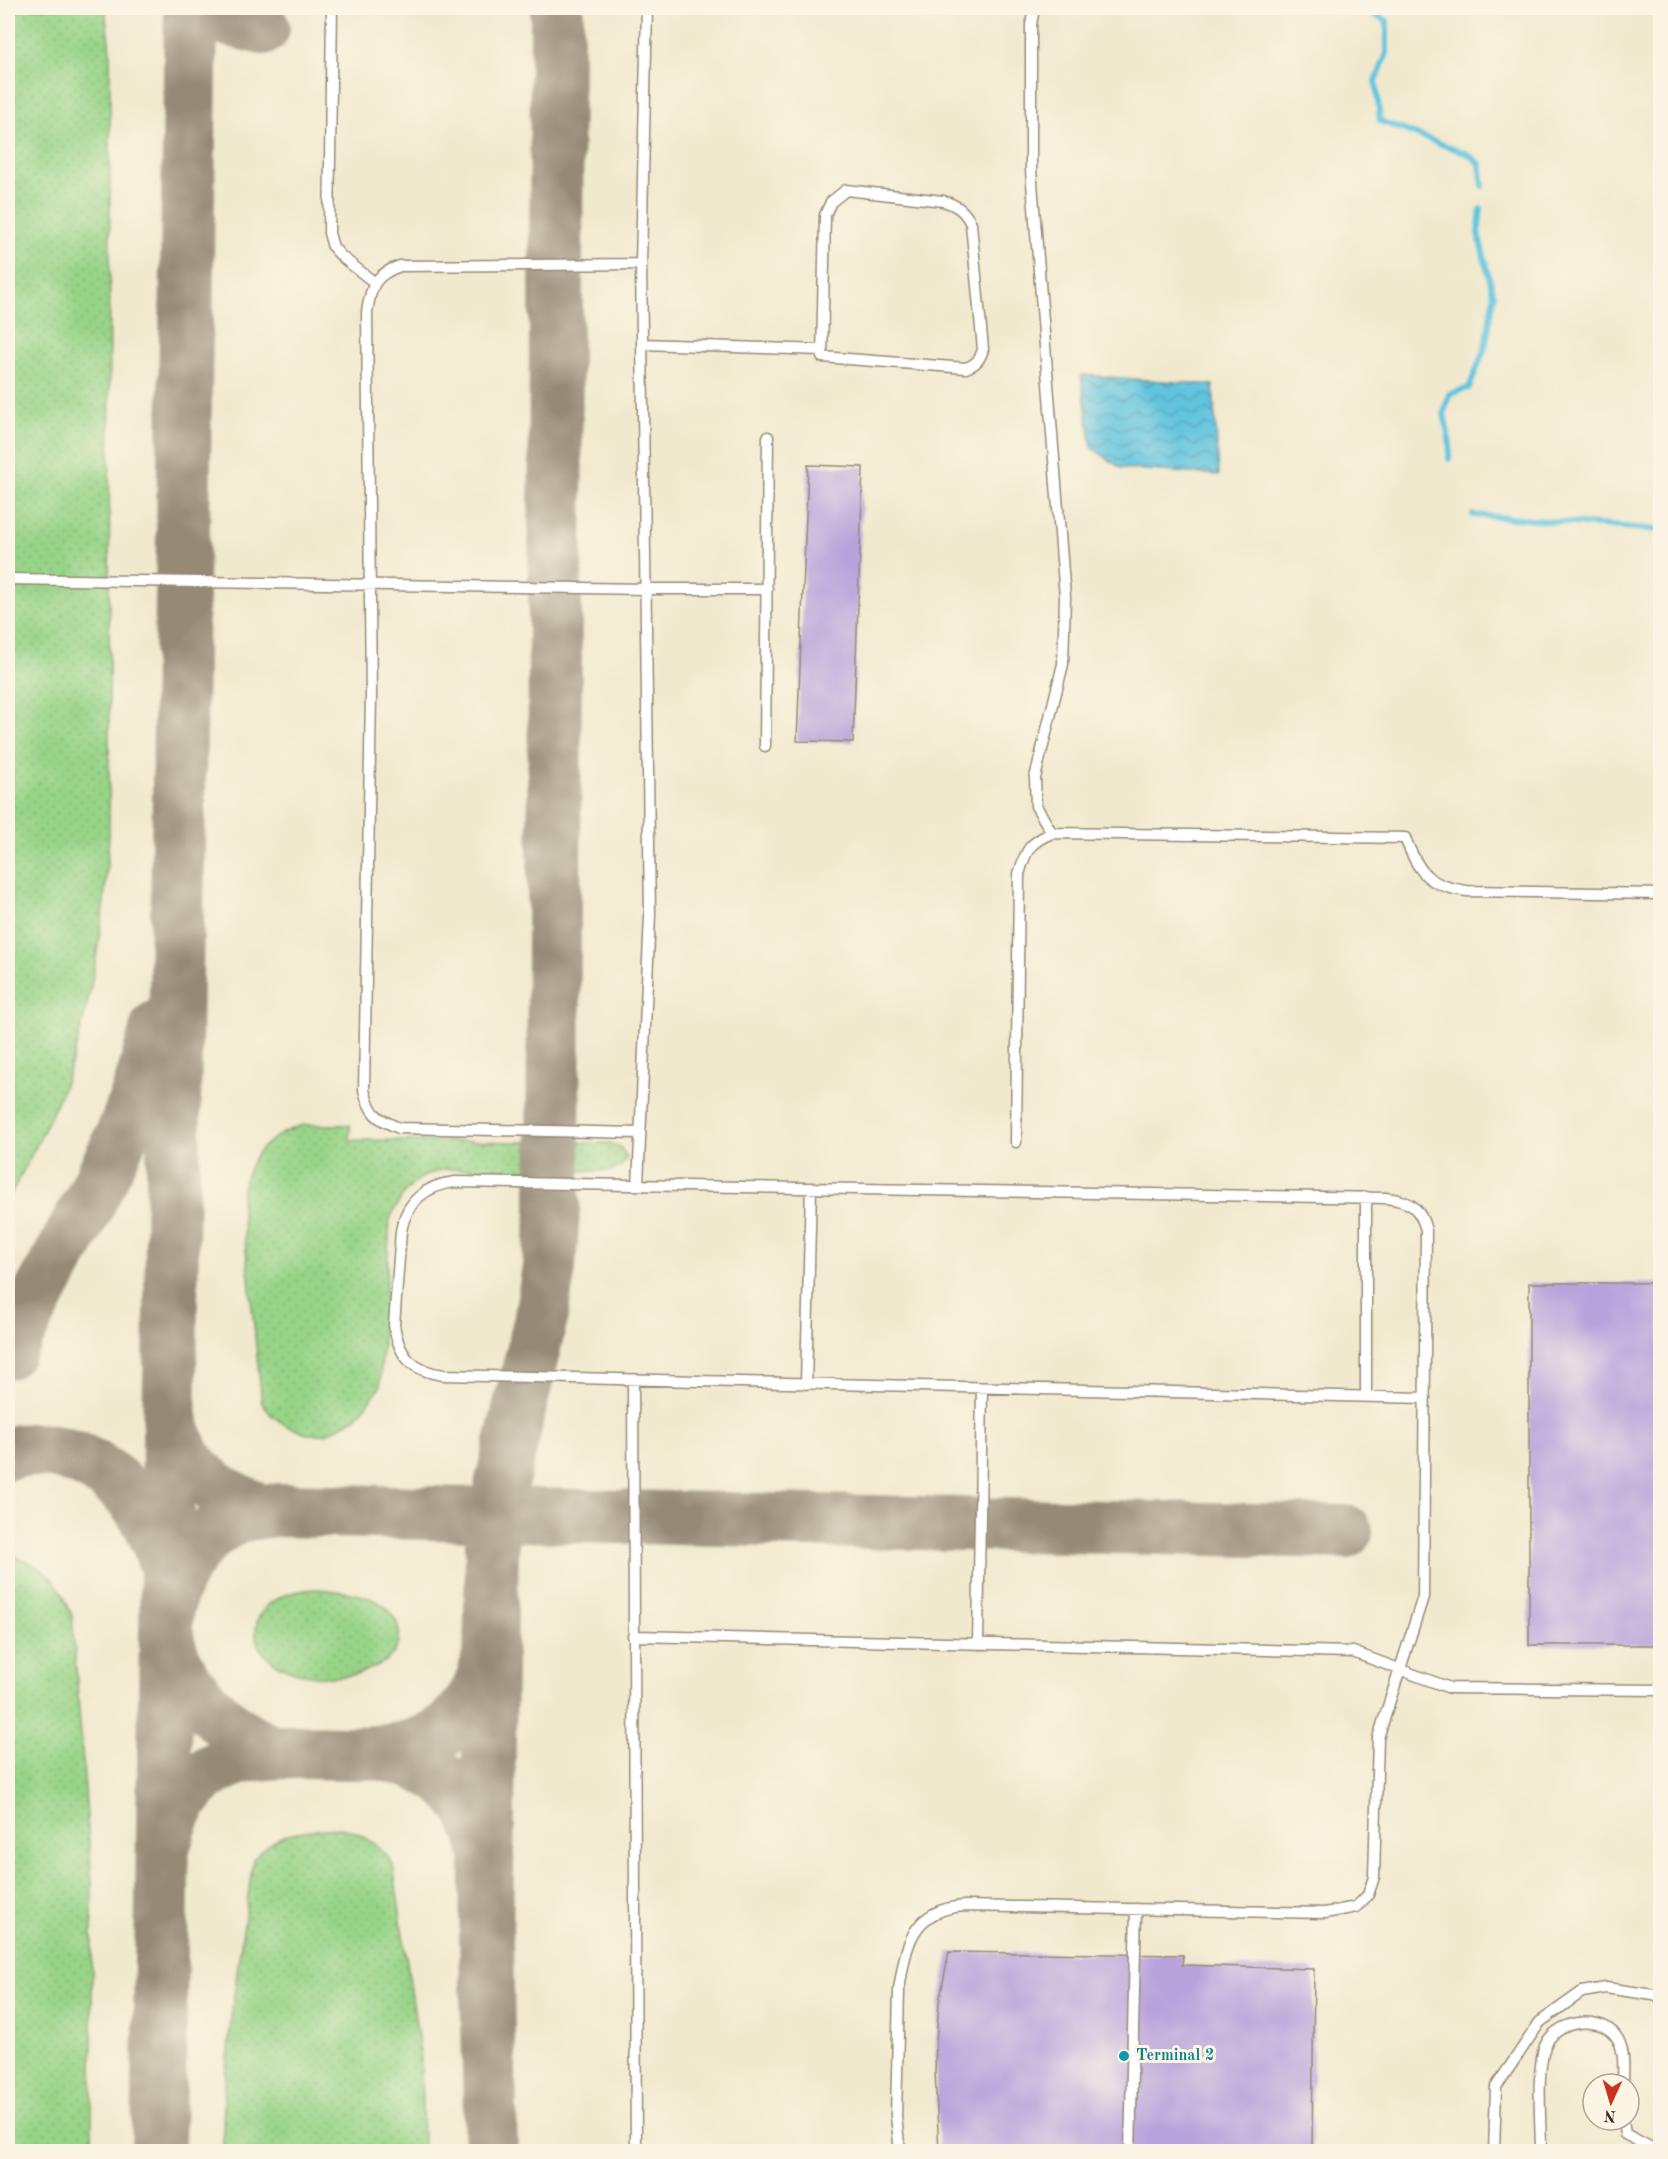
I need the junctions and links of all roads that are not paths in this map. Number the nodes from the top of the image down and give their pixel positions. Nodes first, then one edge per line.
1 (332, 8) edge
2 (647, 8) edge
3 (1034, 8) edge
4 (641, 264) junction
5 (375, 283) junction
6 (642, 344) junction
7 (822, 350) junction
8 (768, 437) dead end
9 (8, 579) edge
10 (370, 585) junction
11 (767, 589) junction
12 (646, 590) junction
13 (765, 746) dead end
14 (1052, 833) junction
15 (1660, 894) edge
16 (640, 1132) junction
17 (1016, 1142) dead end
18 (638, 1185) junction
19 (812, 1188) junction
20 (1366, 1197) junction
21 (633, 1380) junction
22 (806, 1384) junction
23 (982, 1388) junction
24 (1366, 1397) junction
25 (1425, 1398) junction
26 (633, 1636) junction
27 (978, 1644) junction
28 (1400, 1669) junction
29 (1660, 1690) edge
30 (1136, 1909) junction
31 (1660, 1996) edge
32 (1623, 2072) edge
33 (1624, 2132) edge
34 (636, 2151) edge
35 (900, 2151) edge
36 (1130, 2151) edge
37 (1494, 2151) edge
38 (1541, 2151) edge
39 (1659, 2151) edge

1 - 5 lane
2 - 4 lane
3 - 14 lane
4 - 5 lane
4 - 6 lane
5 - 10 lane
6 - 7 lane
6 - 12 lane
7 - 7 lane
8 - 11 lane
9 - 10 lane
10 - 12 lane
10 - 16 lane
11 - 12 lane
11 - 13 lane
12 - 16 lane
14 - 15 lane
14 - 17 lane
16 - 18 lane
18 - 19 lane
18 - 21 lane
19 - 20 lane
19 - 22 lane
20 - 24 lane
20 - 25 lane
21 - 22 lane
21 - 26 lane
22 - 23 lane
23 - 24 lane
23 - 27 lane
24 - 25 lane
25 - 28 lane
26 - 27 lane
26 - 34 lane
27 - 28 lane
28 - 29 lane
28 - 30 lane
30 - 35 lane
30 - 36 lane
31 - 37 lane
32 - 38 lane
33 - 39 lane

